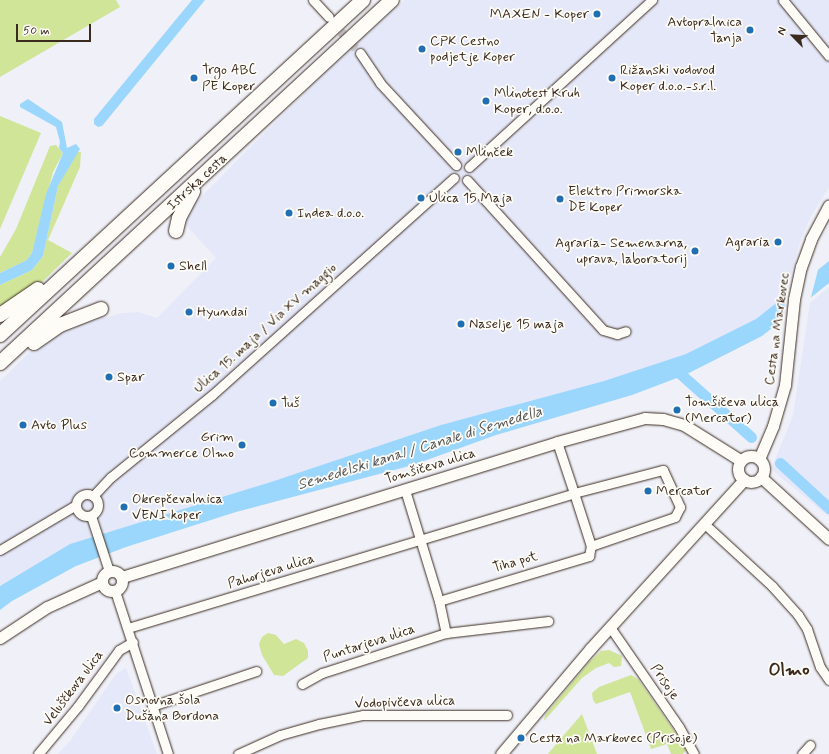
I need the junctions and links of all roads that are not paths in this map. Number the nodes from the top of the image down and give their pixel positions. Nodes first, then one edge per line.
1 (313, 0) edge
2 (363, 0) edge
3 (392, 0) edge
4 (652, 0) edge
5 (783, 0) edge
6 (328, 18) tunnel mouth
7 (360, 53) tunnel mouth
8 (829, 56) edge
9 (456, 165) junction
10 (469, 167) junction
11 (203, 176) junction
12 (454, 178) junction
13 (467, 180) junction
14 (829, 205) edge
15 (176, 231) dead end
16 (70, 270) junction
17 (101, 309) dead end
18 (0, 315) edge
19 (626, 331) dead end
20 (0, 335) edge
21 (0, 364) edge
22 (557, 442) junction
23 (759, 459) junction
24 (740, 460) junction
25 (761, 477) junction
26 (744, 480) junction
27 (405, 490) junction
28 (574, 493) junction
29 (93, 496) junction
30 (76, 505) junction
31 (91, 516) junction
32 (709, 528) dead end
33 (829, 539) edge
34 (421, 540) junction
35 (591, 546) junction
36 (0, 550) edge
37 (109, 571) junction
38 (122, 577) junction
39 (102, 582) junction
40 (115, 591) junction
41 (439, 601) junction
42 (548, 621) dead end
43 (128, 628) junction
44 (610, 628) junction
45 (446, 633) junction
46 (0, 638) edge
47 (133, 642) junction
48 (256, 671) dead end
49 (827, 677) edge
50 (302, 684) dead end
51 (152, 706) junction
52 (507, 715) dead end
53 (810, 745) dead end
54 (38, 754) edge
55 (168, 754) edge
56 (238, 754) edge
57 (501, 754) edge
58 (694, 754) edge
59 (802, 754) edge

1 - 6 street
2 - 16 highway, Istrska cesta
3 - 11 highway, Istrska cesta
4 - 10 street
5 - 8 street
7 - 9 street
9 - 10 street
9 - 12 street
10 - 13 street
11 - 15 highway
11 - 21 highway, Istrska cesta
12 - 13 street
12 - 29 street, Ulica 15. maja / Via XV maggio
13 - 19 street
14 - 23 street, Cesta na Markovec
16 - 18 highway
16 - 20 highway, Istrska cesta
17 - 21 highway
22 - 24 street, Tomšičeva ulica
22 - 27 street, Tomšičeva ulica
22 - 28 street
23 - 24 street
23 - 25 street
24 - 26 street
25 - 26 street
25 - 33 street
26 - 44 street
27 - 34 street
27 - 38 street, Tomšičeva ulica
28 - 34 street, Pahorjeva ulica
28 - 35 street
28 - 35 street, Pahorjeva ulica
29 - 30 street, Ulica 15. maja / Via XV maggio
29 - 31 street
30 - 31 street
30 - 36 street, Ulica 15. maja / Via XV maggio
31 - 37 street
32 - 49 street
34 - 41 street
34 - 43 street, Pahorjeva ulica
35 - 41 street, Tiha pot
37 - 38 street
37 - 39 street
38 - 40 street
39 - 40 street
39 - 46 street
40 - 43 street
41 - 45 street
42 - 45 street, Puntarjeva ulica
43 - 47 street
44 - 57 street
44 - 58 street, Prisoje
45 - 50 street, Puntarjeva ulica
47 - 51 street
47 - 54 street, Veluščkova ulica
48 - 51 street
51 - 55 street
52 - 56 street, Vodopivčeva ulica
53 - 59 street

